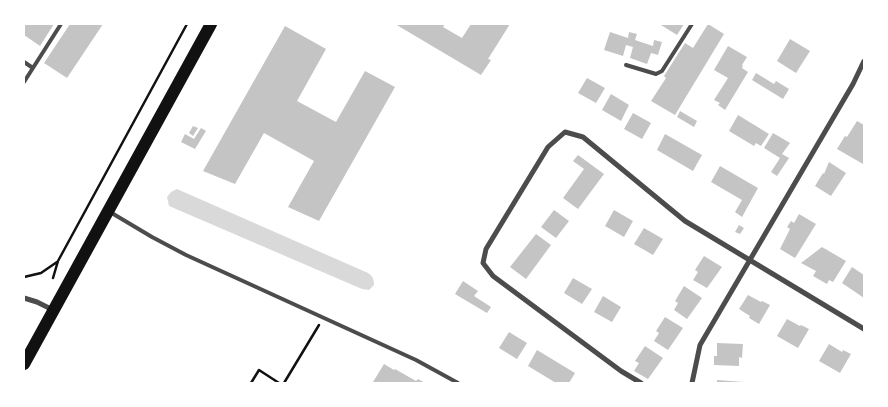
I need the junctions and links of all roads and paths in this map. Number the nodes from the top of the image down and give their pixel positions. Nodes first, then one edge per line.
1 (61, 24) edge
2 (188, 24) edge
3 (211, 24) edge
4 (692, 24) edge
5 (864, 61) edge
6 (24, 62) edge
7 (626, 65) dead end
8 (33, 68) junction
9 (24, 82) edge
10 (108, 211) junction
11 (749, 260) junction
12 (58, 261) junction
13 (24, 277) edge
14 (53, 278) dead end
15 (24, 298) edge
16 (53, 310) junction
17 (324, 318) junction
18 (864, 329) edge
19 (24, 364) edge
20 (251, 383) edge
21 (279, 383) edge
22 (284, 383) edge
23 (458, 383) edge
24 (641, 383) edge
25 (692, 383) edge

1 - 8 lane
2 - 12 path
3 - 10 main road
4 - 7 lane
5 - 11 street
6 - 8 lane
8 - 9 lane
10 - 16 main road
10 - 17 lane
11 - 18 street
11 - 24 street
11 - 25 street
12 - 13 path
12 - 14 path
15 - 16 street
16 - 19 main road
17 - 22 path
17 - 23 lane
20 - 21 path

